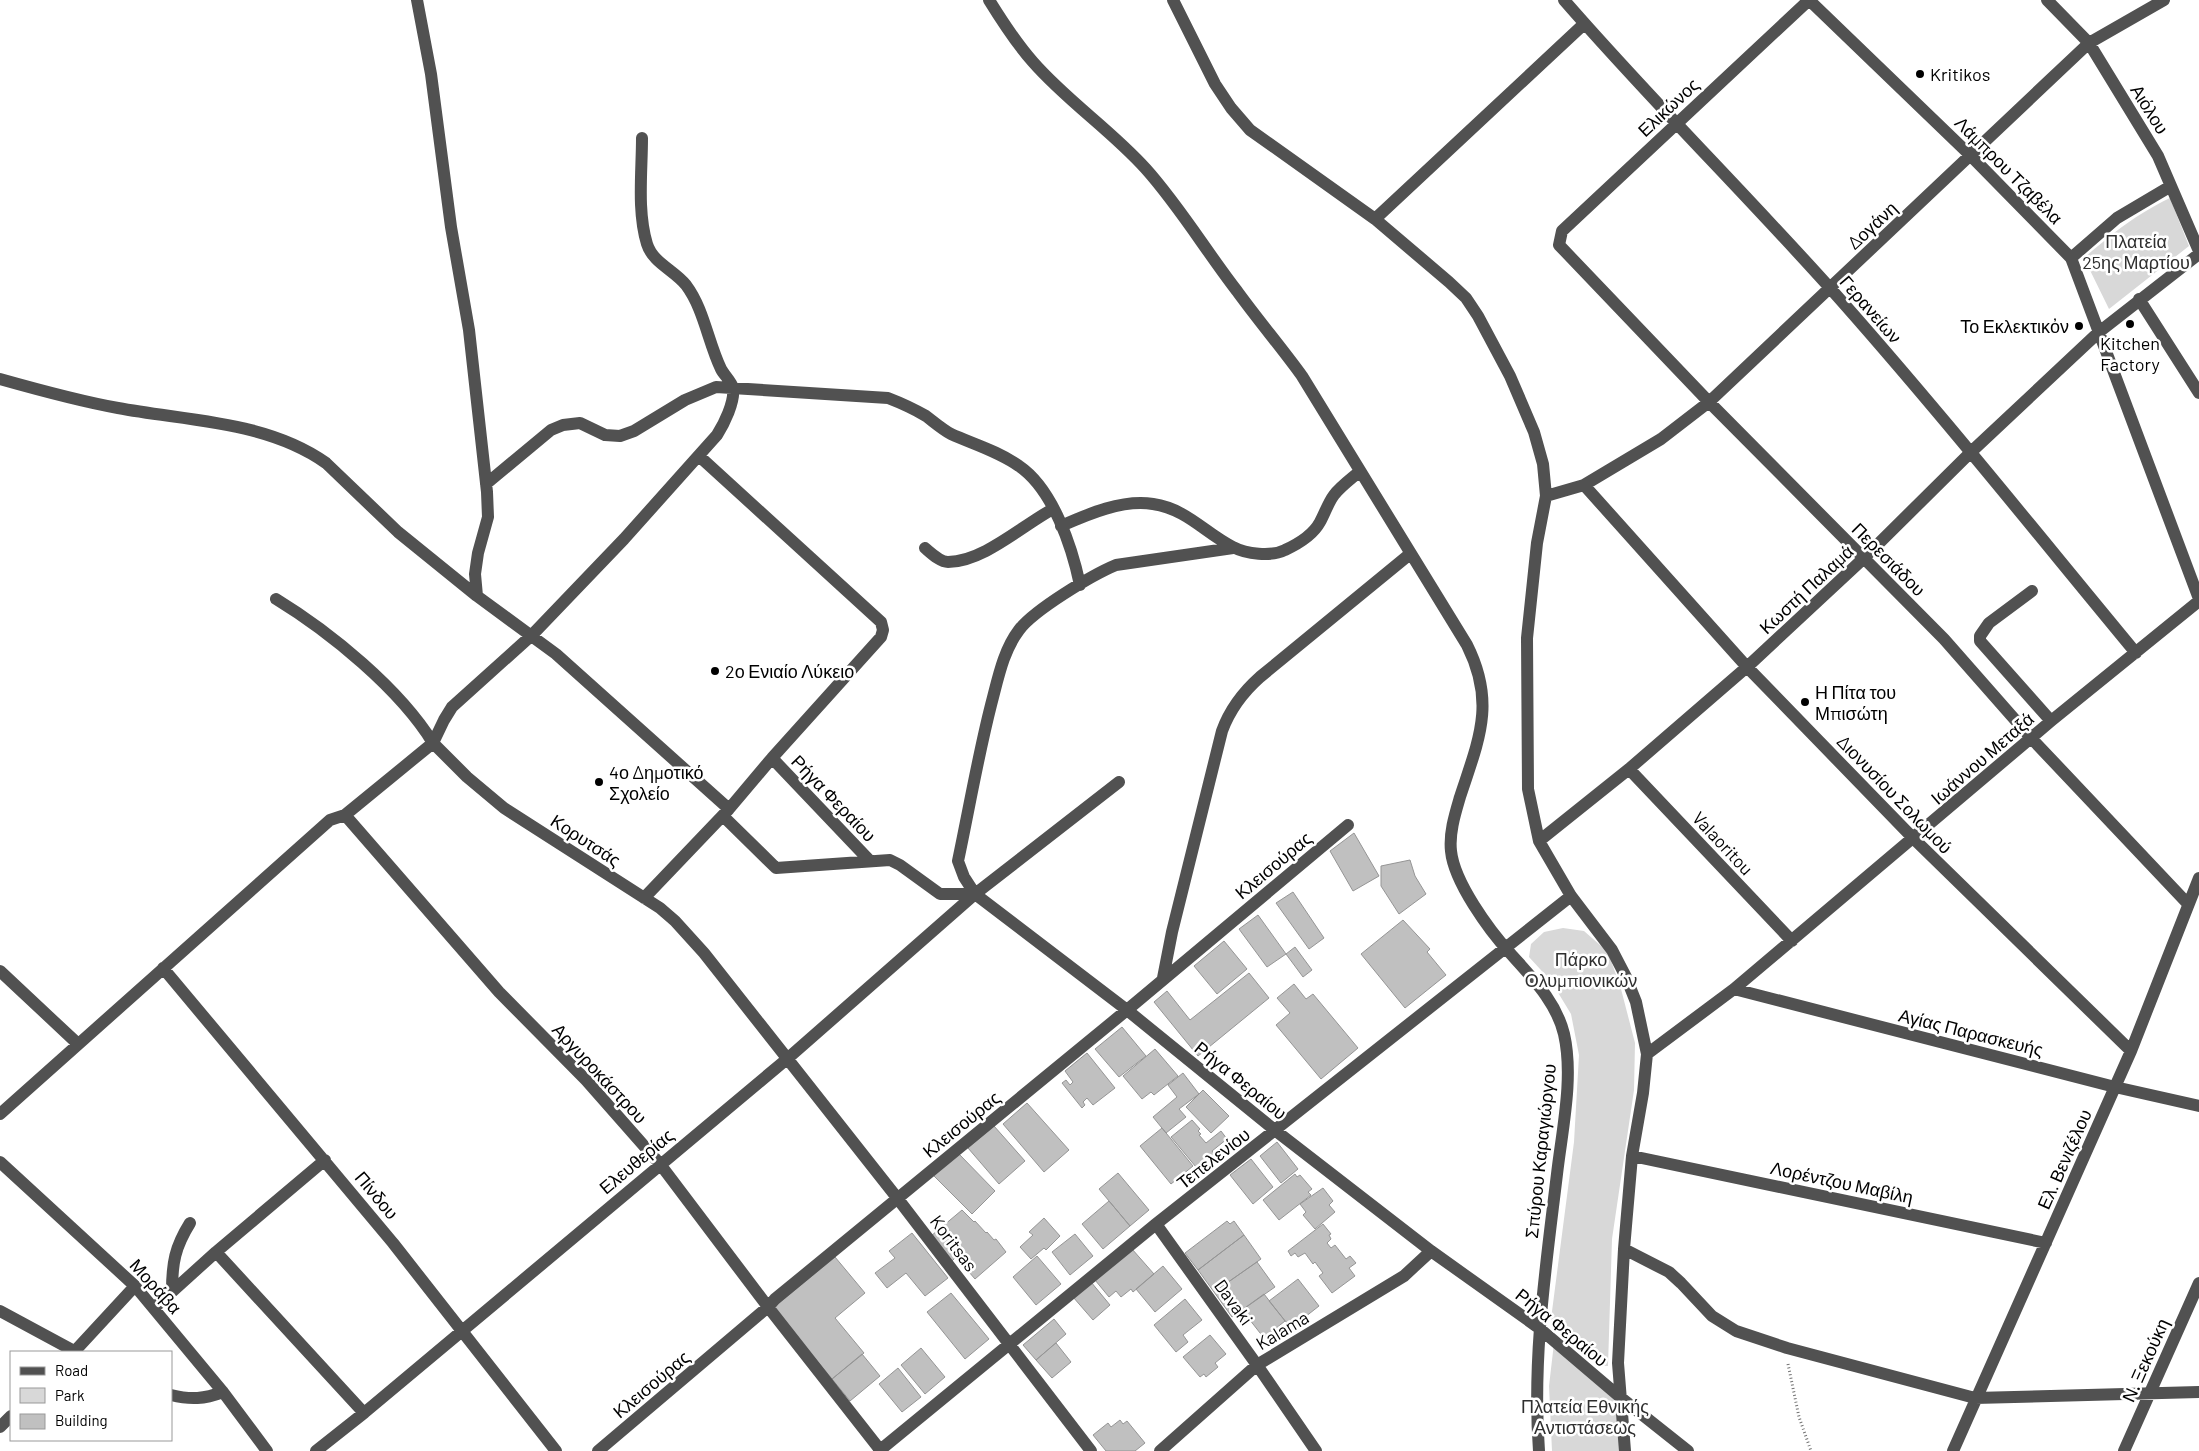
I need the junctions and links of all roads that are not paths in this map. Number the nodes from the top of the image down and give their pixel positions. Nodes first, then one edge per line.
1 (417, 0) edge
2 (988, 0) edge
3 (1173, 0) edge
4 (1564, 0) edge
5 (1809, 0) edge
6 (2047, 0) edge
7 (2164, 0) edge
8 (1584, 24) junction
9 (2089, 43) junction
10 (1676, 124) junction
11 (642, 138) dead end
12 (1971, 156) junction
13 (2171, 186) junction
14 (1375, 219) junction
15 (1559, 245) joint
16 (2199, 253) edge
17 (2071, 258) junction
18 (1830, 288) junction
19 (2139, 299) junction
20 (2099, 332) junction
21 (0, 379) edge
22 (733, 388) junction
23 (2199, 393) edge
24 (1709, 402) junction
25 (1971, 452) junction
26 (699, 456) junction
27 (1359, 472) junction
28 (486, 484) junction
29 (1584, 485) junction
30 (1546, 496) junction
31 (1053, 509) junction
32 (1061, 526) junction
33 (925, 548) dead end
34 (1233, 548) junction
35 (1410, 554) junction
36 (1864, 558) junction
37 (1080, 585) junction
38 (2032, 591) dead end
39 (477, 596) junction
40 (276, 599) dead end
41 (2199, 600) edge
42 (532, 635) junction
43 (2136, 653) junction
44 (1748, 668) junction
45 (2051, 721) junction
46 (2032, 739) junction
47 (433, 743) junction
48 (772, 758) junction
49 (1629, 769) junction
50 (1119, 782) dead end
51 (726, 813) junction
52 (345, 815) junction
53 (1348, 825) dead end
54 (1914, 839) junction
55 (1539, 841) junction
56 (870, 861) junction
57 (2199, 878) edge
58 (975, 894) junction
59 (1571, 896) junction
60 (644, 898) junction
61 (2188, 904) junction
62 (1792, 941) junction
63 (1505, 948) junction
64 (163, 968) junction
65 (0, 971) edge
66 (1163, 978) junction
67 (1734, 989) junction
68 (1127, 1010) junction
69 (78, 1044) junction
70 (2131, 1051) junction
71 (1647, 1054) junction
72 (786, 1059) junction
73 (2115, 1087) junction
74 (2199, 1106) edge
75 (0, 1114) edge
76 (1276, 1131) junction
77 (1632, 1156) junction
78 (325, 1160) junction
79 (0, 1162) edge
80 (660, 1164) junction
81 (898, 1199) junction
82 (190, 1224) dead end
83 (1156, 1224) junction
84 (2046, 1243) junction
85 (1624, 1249) junction
86 (1431, 1251) junction
87 (216, 1252) junction
88 (2199, 1283) edge
89 (135, 1286) junction
90 (172, 1291) junction
91 (154, 1308) junction
92 (768, 1308) junction
93 (0, 1311) edge
94 (1539, 1328) junction
95 (461, 1330) junction
96 (1008, 1344) junction
97 (73, 1351) edge
98 (76, 1351) edge
99 (1258, 1365) junction
100 (223, 1392) junction
101 (2199, 1392) edge
102 (2150, 1393) junction
103 (172, 1395) edge
104 (1620, 1397) junction
105 (1976, 1398) junction
106 (364, 1413) junction
107 (10, 1417) edge
108 (0, 1427) edge
109 (267, 1451) edge
110 (316, 1451) edge
111 (556, 1451) edge
112 (598, 1451) edge
113 (880, 1451) edge
114 (1090, 1451) edge
115 (1160, 1451) edge
116 (1316, 1451) edge
117 (1539, 1451) edge
118 (1625, 1451) edge
119 (1688, 1451) edge
120 (1953, 1451) edge
121 (2124, 1451) edge

1 - 28 street
2 - 27 street, Σπύρου Καραγιώργου
3 - 14 street
4 - 8 street, Γερανείων
5 - 10 street, Ελικώνος
5 - 12 street, Λάμπρου Τζαβέλα
6 - 9 street, Αιόλου
7 - 9 street, Δογάνη
8 - 10 street, Γερανείων
8 - 14 street
9 - 12 street, Δογάνη
9 - 13 street, Αιόλου
10 - 15 street, Ελικώνος
10 - 18 street, Γερανείων
11 - 22 street
12 - 17 street, Λάμπρου Τζαβέλα
12 - 18 street, Δογάνη
13 - 16 street, Αιόλου
13 - 17 street
14 - 30 street
15 - 24 street, Περεσιάδου
16 - 19 street, Κωστή Παλαμά
17 - 20 street, Λάμπρου Τζαβέλα
18 - 24 street, Δογάνη
18 - 25 street, Γερανείων
19 - 20 street, Κωστή Παλαμά
19 - 23 street
20 - 25 street, Κωστή Παλαμά
20 - 41 street, Λάμπρου Τζαβέλα
21 - 39 street
22 - 26 street
22 - 28 street
22 - 31 street
24 - 29 street, Δογάνη
24 - 36 street, Περεσιάδου
25 - 36 street, Κωστή Παλαμά
25 - 43 street, Γερανείων
26 - 42 street
26 - 48 street
27 - 34 street
27 - 35 street, Σπύρου Καραγιώργου
28 - 39 street
29 - 30 street, Δογάνη
29 - 44 street, Διονυσίου Σολωμού
30 - 55 street
31 - 32 street
31 - 33 street
32 - 34 street
32 - 37 street
34 - 37 street
35 - 63 street, Σπύρου Καραγιώργου
35 - 66 street
36 - 44 street, Κωστή Παλαμά
36 - 46 street, Περεσιάδου
37 - 58 street
38 - 45 street
39 - 42 street
40 - 47 street, Κορυτσάς
41 - 43 street, Ιωάννου Μεταξά
42 - 47 street
42 - 51 street
43 - 45 street, Ιωάννου Μεταξά
44 - 49 street, Κωστή Παλαμά
44 - 54 street, Διονυσίου Σολωμού
45 - 46 street, Ιωάννου Μεταξά
46 - 54 street, Ιωάννου Μεταξά
46 - 61 street, Περεσιάδου
47 - 52 street
47 - 60 street, Κορυτσάς
48 - 51 street
48 - 56 street, Ρήγα Φεραίου
49 - 55 street, Κωστή Παλαμά
49 - 62 street, Valaoritou
50 - 58 street, Ελευθερίας
51 - 56 street
51 - 60 street
52 - 64 street
52 - 80 street, Αργυροκάστρου
53 - 66 street, Κλεισούρας
54 - 62 street, Ιωάννου Μεταξά
54 - 70 street, Διονυσίου Σολωμού
55 - 59 street
56 - 58 street, Ρήγα Φεραίου
57 - 61 street, Ελ. Βενιζέλου
58 - 68 street, Ρήγα Φεραίου
58 - 72 street, Ελευθερίας
59 - 63 street, Τεπελενίου
59 - 71 street
60 - 72 street, Κορυτσάς
61 - 70 street, Ελ. Βενιζέλου
62 - 67 street, Ιωάννου Μεταξά
63 - 76 street, Τεπελενίου
63 - 94 street, Σπύρου Καραγιώργου
64 - 69 street
64 - 78 street, Πίνδου
65 - 69 street
66 - 68 street, Κλεισούρας
67 - 71 street, Ιωάννου Μεταξά
67 - 73 street, Αγίας Παρασκευής
68 - 76 street, Ρήγα Φεραίου
68 - 81 street, Κλεισούρας
69 - 75 street
70 - 73 street, Ελ. Βενιζέλου
71 - 77 street
72 - 80 street, Ελευθερίας
72 - 81 street, Koritsas
73 - 74 street, Αγίας Παρασκευής
73 - 84 street, Ελ. Βενιζέλου
76 - 83 street, Τεπελενίου
76 - 86 street, Ρήγα Φεραίου
77 - 84 street, Λορέντζου Μαβίλη
77 - 85 street
78 - 87 street
78 - 95 street, Πίνδου
79 - 89 street, Μοράβα
80 - 92 street, Αργυροκάστρου
80 - 95 street, Ελευθερίας
81 - 92 street, Κλεισούρας
81 - 96 street, Koritsas
82 - 90 street
83 - 96 street, Τεπελενίου
83 - 99 street, Davaki
84 - 105 street, Ελ. Βενιζέλου
85 - 104 street
85 - 105 street
86 - 94 street, Ρήγα Φεραίου
86 - 99 street, Kalama
87 - 90 street
87 - 106 street
88 - 102 street, Ν. Ξεκούκη
89 - 91 street, Μοράβα
89 - 98 street
90 - 91 street
91 - 100 street, Μοράβα
92 - 112 street, Κλεισούρας
92 - 113 street, Αργυροκάστρου
93 - 97 street
94 - 104 street, Ρήγα Φεραίου
94 - 117 street, Σπύρου Καραγιώργου
95 - 106 street, Ελευθερίας
95 - 111 street, Πίνδου
96 - 113 street, Τεπελενίου
96 - 114 street, Koritsas
99 - 115 street, Kalama
99 - 116 street, Davaki
100 - 103 street
100 - 109 street, Μοράβα
101 - 102 street
102 - 105 street
102 - 121 street, Ν. Ξεκούκη
104 - 118 street
104 - 119 street, Ρήγα Φεραίου
105 - 120 street, Ελ. Βενιζέλου
106 - 110 street, Ελευθερίας
107 - 108 street

